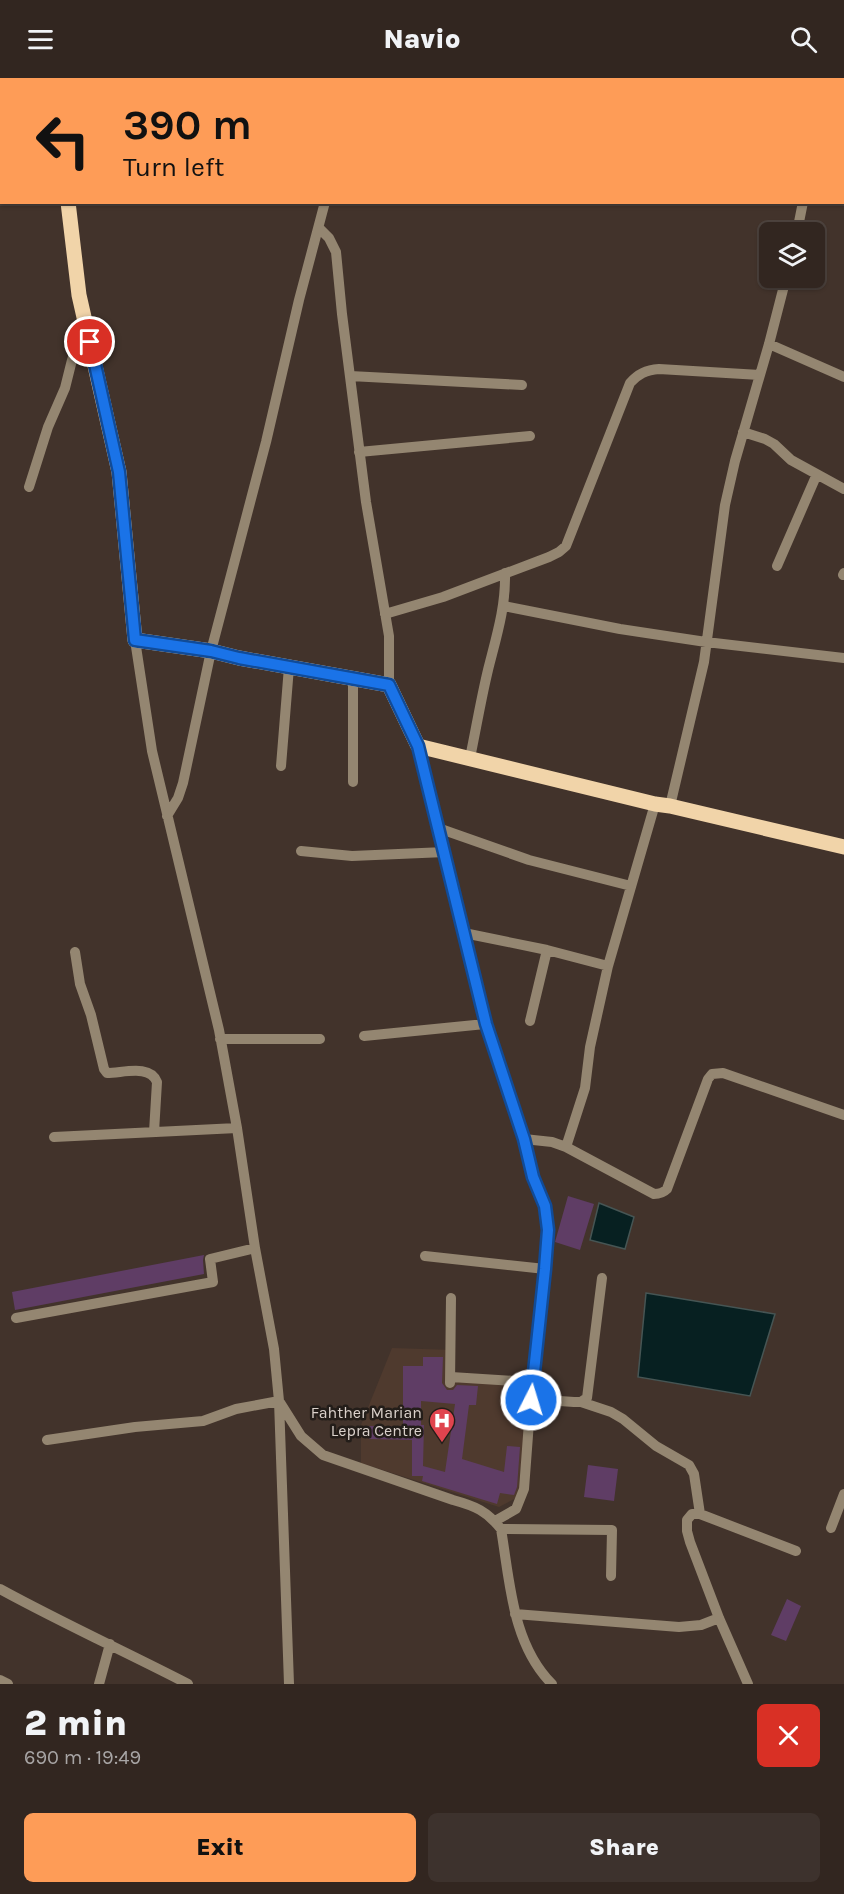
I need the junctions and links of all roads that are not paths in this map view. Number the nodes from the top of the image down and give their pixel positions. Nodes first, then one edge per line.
1 (68, 204) edge
2 (325, 204) edge
3 (803, 204) edge
4 (799, 222) edge
5 (319, 228) junction
6 (783, 288) edge
7 (90, 342) junction
8 (769, 344) junction
9 (760, 375) junction
10 (350, 376) junction
11 (844, 377) edge
12 (522, 385) dead end
13 (743, 432) junction
14 (530, 436) dead end
15 (359, 452) junction
16 (817, 474) junction
17 (29, 487) dead end
18 (844, 489) edge
19 (777, 566) dead end
20 (505, 573) junction
21 (504, 606) junction
22 (385, 614) junction
23 (135, 640) junction
24 (706, 642) junction
25 (211, 651) junction
26 (844, 658) edge
27 (289, 667) junction
28 (354, 678) junction
29 (389, 685) junction
30 (418, 746) junction
31 (471, 758) junction
32 (281, 766) dead end
33 (353, 782) dead end
34 (663, 805) junction
35 (167, 816) junction
36 (438, 828) junction
37 (844, 847) edge
38 (301, 851) dead end
39 (445, 852) junction
40 (631, 886) junction
41 (464, 933) junction
42 (547, 950) junction
43 (75, 952) dead end
44 (608, 966) junction
45 (530, 1021) dead end
46 (486, 1024) junction
47 (364, 1035) dead end
48 (220, 1039) junction
49 (320, 1039) dead end
50 (844, 1115) edge
51 (237, 1128) junction
52 (154, 1132) junction
53 (54, 1137) dead end
54 (524, 1139) junction
55 (566, 1147) junction
56 (255, 1248) junction
57 (425, 1256) dead end
58 (545, 1269) junction
59 (602, 1278) dead end
60 (451, 1298) dead end
61 (16, 1318) dead end
62 (532, 1382) junction
63 (531, 1400) junction
64 (279, 1401) junction
65 (581, 1402) junction
66 (47, 1440) dead end
67 (844, 1494) edge
68 (700, 1514) junction
69 (498, 1525) junction
70 (831, 1528) dead end
71 (796, 1551) dead end
72 (611, 1576) dead end
73 (0, 1589) edge
74 (515, 1614) junction
75 (719, 1618) junction
76 (110, 1644) junction
77 (0, 1680) edge
78 (8, 1684) edge
79 (99, 1684) edge
80 (188, 1684) edge
81 (289, 1684) edge
82 (552, 1684) edge
83 (748, 1684) edge

1 - 7 main road
2 - 5 street
3 - 4 street
5 - 10 street
5 - 25 street
6 - 8 street
7 - 17 street
7 - 23 main road
8 - 9 street
8 - 11 street
9 - 13 street
9 - 20 street
10 - 12 street
10 - 15 street
13 - 16 street
13 - 24 street
14 - 15 street
15 - 22 street
16 - 18 street
16 - 19 street
20 - 21 street
20 - 22 street
21 - 24 street
21 - 31 street
22 - 29 street
23 - 25 main road
23 - 35 street
24 - 26 street
24 - 34 street
25 - 27 main road
25 - 35 street
27 - 28 main road
27 - 32 street
28 - 29 main road
28 - 33 street
29 - 30 main road
30 - 31 main road
30 - 36 street
31 - 34 main road
34 - 37 main road
34 - 40 street
35 - 48 street
36 - 39 street
36 - 40 street
38 - 39 street
39 - 41 street
40 - 44 street
41 - 42 street
41 - 46 street
42 - 44 street
42 - 45 street
43 - 52 street
44 - 55 street
46 - 47 street
46 - 54 street
48 - 49 street
48 - 51 street
50 - 55 street
51 - 52 street
51 - 56 street
52 - 53 street
54 - 55 street
54 - 58 street
56 - 61 street
56 - 64 street
57 - 58 street
58 - 62 street
59 - 65 street
60 - 62 street
62 - 63 street
63 - 65 street
63 - 69 street
64 - 66 street
64 - 69 street
64 - 81 street
65 - 68 street
67 - 70 street
68 - 71 street
68 - 75 street
69 - 72 street
69 - 74 street
73 - 76 street
74 - 75 street
74 - 82 street
75 - 83 street
76 - 79 street
76 - 80 street
77 - 78 street

